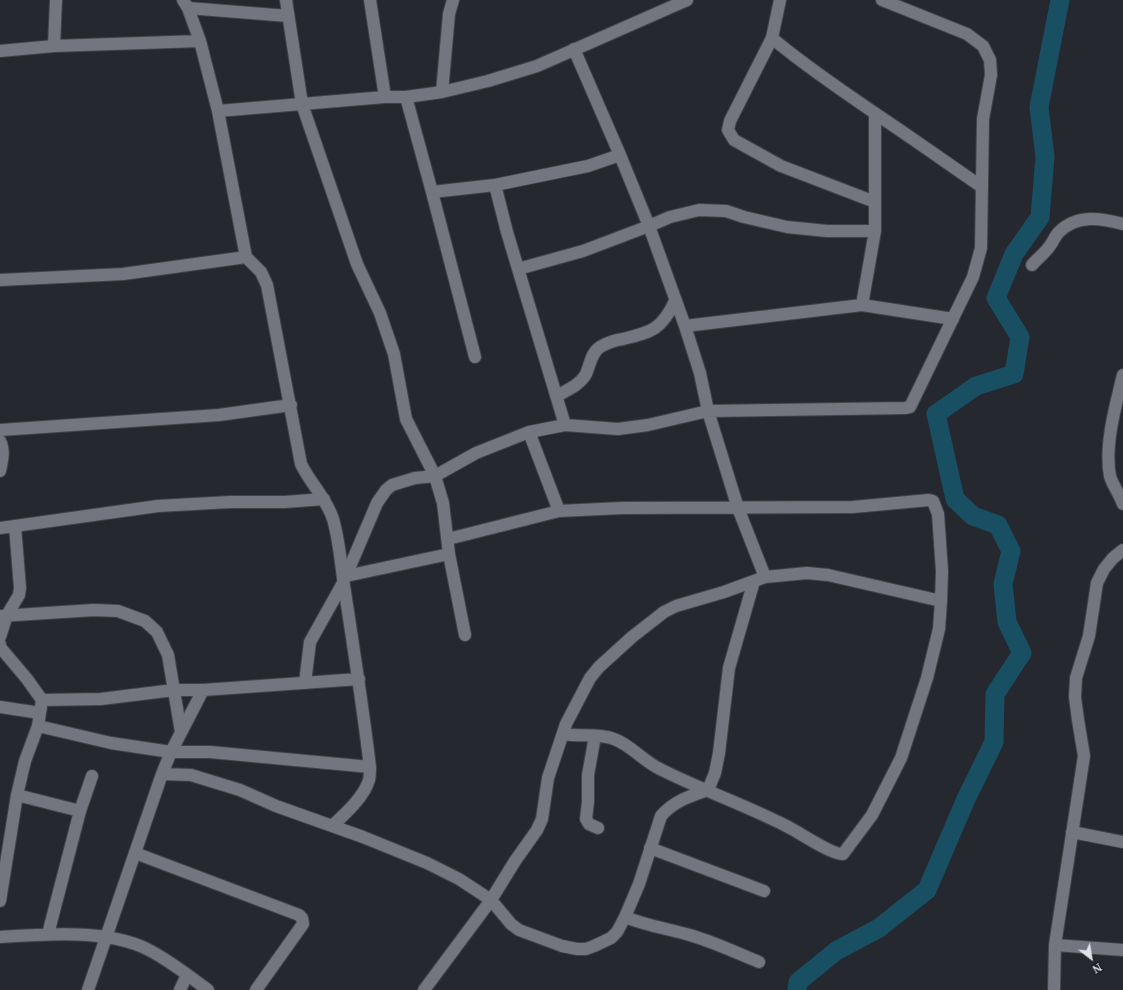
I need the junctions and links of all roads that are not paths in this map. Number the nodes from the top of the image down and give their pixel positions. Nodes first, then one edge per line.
1 (56, 0) edge
2 (286, 0) edge
3 (370, 0) edge
4 (453, 0) edge
5 (687, 0) edge
6 (780, 0) edge
7 (882, 0) edge
8 (186, 4) edge
9 (288, 16) junction
10 (772, 38) junction
11 (200, 41) junction
12 (54, 46) junction
13 (574, 49) junction
14 (0, 50) edge
15 (442, 92) junction
16 (385, 97) junction
17 (406, 97) junction
18 (302, 104) junction
19 (218, 111) junction
20 (875, 113) junction
21 (620, 155) junction
22 (495, 185) junction
23 (982, 188) junction
24 (432, 192) junction
25 (875, 202) junction
26 (1123, 224) edge
27 (649, 226) junction
28 (875, 231) junction
29 (246, 257) junction
30 (1032, 265) dead end
31 (518, 270) junction
32 (0, 280) edge
33 (675, 302) junction
34 (862, 305) junction
35 (953, 319) junction
36 (685, 326) junction
37 (475, 357) dead end
38 (1123, 375) edge
39 (557, 396) junction
40 (291, 405) junction
41 (708, 411) junction
42 (565, 425) junction
43 (0, 430) edge
44 (529, 432) junction
45 (0, 441) edge
46 (0, 471) edge
47 (435, 476) junction
48 (324, 499) junction
49 (1123, 504) edge
50 (738, 508) junction
51 (559, 511) junction
52 (15, 526) junction
53 (0, 528) edge
54 (448, 539) junction
55 (1123, 550) edge
56 (449, 554) junction
57 (760, 579) junction
58 (345, 580) junction
59 (941, 601) junction
60 (3, 616) edge
61 (465, 634) dead end
62 (0, 636) edge
63 (0, 644) edge
64 (359, 679) junction
65 (304, 683) junction
66 (174, 690) junction
67 (203, 690) junction
68 (0, 707) edge
69 (41, 707) junction
70 (38, 726) junction
71 (181, 732) junction
72 (563, 734) junction
73 (595, 736) junction
74 (171, 752) junction
75 (370, 767) junction
76 (162, 774) junction
77 (92, 776) dead end
78 (708, 790) junction
79 (17, 795) junction
80 (80, 811) junction
81 (346, 813) junction
82 (332, 826) junction
83 (598, 828) dead end
84 (1072, 832) junction
85 (353, 834) junction
86 (1123, 842) edge
87 (650, 848) junction
88 (135, 853) junction
89 (764, 891) dead end
90 (491, 900) junction
91 (0, 901) edge
92 (625, 917) junction
93 (48, 934) junction
94 (0, 937) edge
95 (106, 937) junction
96 (1055, 945) junction
97 (1123, 950) edge
98 (759, 962) dead end
99 (188, 975) junction
100 (88, 990) edge
101 (180, 990) edge
102 (208, 990) edge
103 (256, 990) edge
104 (424, 990) edge
105 (1054, 990) edge

1 - 12 street
2 - 9 street
3 - 16 street
4 - 15 street
5 - 13 street
6 - 10 street
7 - 23 street
8 - 9 street
8 - 11 street
9 - 18 street
10 - 20 street
10 - 25 street
11 - 12 street
11 - 19 street
12 - 14 street
13 - 15 street
13 - 21 street
15 - 17 street
16 - 17 street
16 - 18 street
17 - 24 street
18 - 19 street
18 - 47 street
19 - 29 street
20 - 23 street
20 - 25 street
21 - 22 street
21 - 27 street
22 - 24 street
22 - 31 street
23 - 35 street
24 - 37 street
25 - 28 street
26 - 30 street
27 - 28 street
27 - 31 street
27 - 33 street
28 - 34 street
29 - 32 street
29 - 40 street
31 - 39 street
33 - 36 street
33 - 39 street
34 - 35 street
34 - 36 street
35 - 41 street
36 - 41 street
38 - 49 street
39 - 42 street
40 - 43 street
40 - 48 street
41 - 42 street
41 - 50 street
42 - 44 street
44 - 47 street
44 - 51 street
45 - 46 street
47 - 54 street
47 - 58 street
48 - 52 street
48 - 58 street
50 - 51 street
50 - 57 street
50 - 59 street
51 - 54 street
52 - 53 street
52 - 60 street
54 - 56 street
55 - 84 street
56 - 58 street
56 - 61 street
57 - 59 street
57 - 72 street
57 - 78 street
58 - 64 street
58 - 65 street
59 - 78 street
60 - 62 street
60 - 66 street
63 - 69 street
64 - 65 street
64 - 75 street
65 - 67 street
66 - 67 street
66 - 69 street
66 - 71 street
67 - 71 street
68 - 69 street
69 - 70 street
70 - 74 street
70 - 79 street
71 - 74 street
72 - 73 street
72 - 90 street
73 - 78 street
73 - 83 street
74 - 75 street
74 - 76 street
75 - 81 street
76 - 82 street
76 - 88 street
77 - 80 street
78 - 87 street
79 - 80 street
79 - 91 street
80 - 93 street
81 - 82 street
81 - 85 street
82 - 85 street
84 - 86 street
84 - 96 street
85 - 90 street
87 - 89 street
87 - 92 street
88 - 95 street
88 - 103 street
90 - 92 street
90 - 104 street
92 - 98 street
93 - 94 street
93 - 95 street
95 - 99 street
95 - 100 street
96 - 97 street
96 - 105 street
99 - 101 street
99 - 102 street

